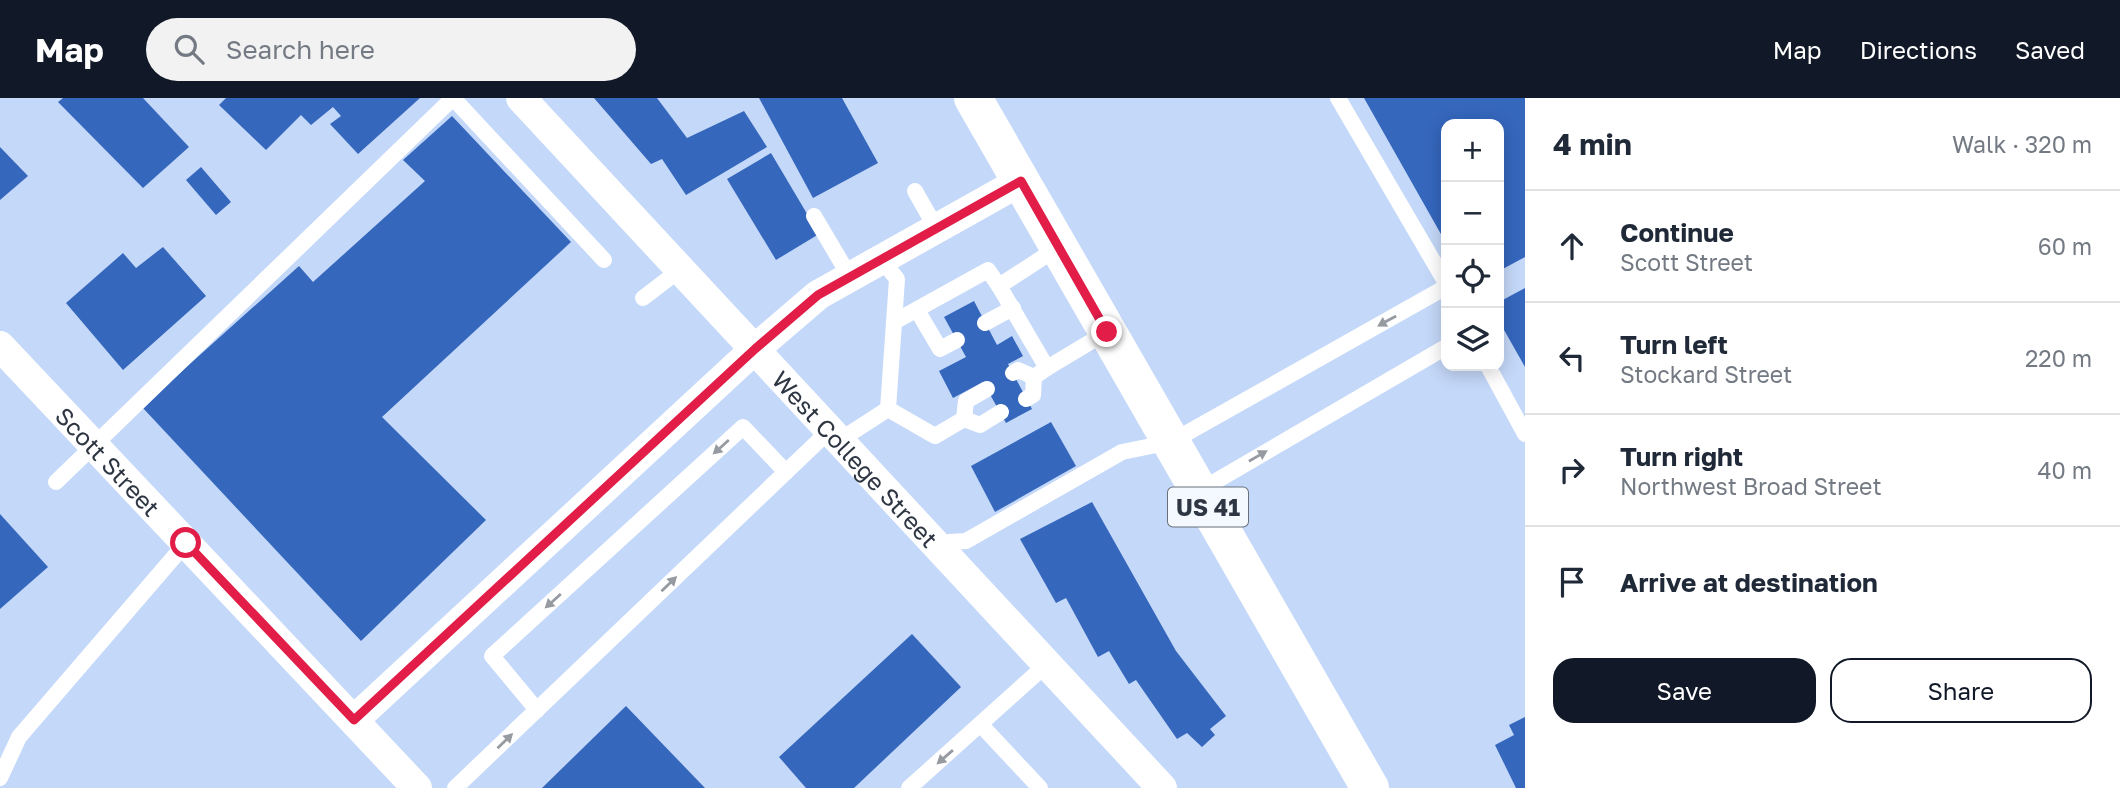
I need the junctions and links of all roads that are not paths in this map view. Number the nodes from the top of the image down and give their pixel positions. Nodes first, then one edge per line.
1 (453, 98) edge
2 (521, 98) edge
3 (973, 98) edge
4 (1338, 98) edge
5 (1021, 181) junction
6 (915, 191) dead end
7 (814, 216) dead end
8 (936, 228) junction
9 (1059, 247) junction
10 (881, 259) junction
11 (604, 260) dead end
12 (681, 269) junction
13 (1441, 276) edge
14 (850, 277) junction
15 (999, 286) junction
16 (1441, 288) edge
17 (643, 298) dead end
18 (1013, 308) junction
19 (917, 310) junction
20 (894, 322) junction
21 (985, 323) dead end
22 (1107, 332) junction
23 (957, 340) dead end
24 (0, 346) edge
25 (755, 349) junction
26 (1441, 350) edge
27 (1491, 371) edge
28 (1040, 372) junction
29 (1013, 373) dead end
30 (987, 389) dead end
31 (1026, 399) dead end
32 (888, 409) junction
33 (1001, 412) dead end
34 (964, 419) junction
35 (1525, 434) edge
36 (835, 435) junction
37 (1171, 442) junction
38 (93, 444) junction
39 (786, 472) junction
40 (56, 482) dead end
41 (1199, 491) junction
42 (186, 543) junction
43 (935, 543) junction
44 (1047, 664) junction
45 (537, 710) junction
46 (354, 720) junction
47 (981, 725) junction
48 (0, 778) edge
49 (417, 788) edge
50 (455, 788) edge
51 (909, 788) edge
52 (1040, 788) edge
53 (1162, 788) edge
54 (1370, 788) edge

1 - 11 lane
1 - 38 lane
2 - 12 street, West College Street
3 - 5 main road, US 41
4 - 13 lane
5 - 8 street
5 - 9 main road, US 41
6 - 8 lane
7 - 14 lane
8 - 10 street
9 - 15 lane
9 - 22 main road, US 41
10 - 14 street
10 - 20 lane
12 - 17 lane
12 - 25 street, West College Street
14 - 25 street
15 - 18 lane
15 - 19 lane
16 -> 37 lane
18 - 21 lane
18 - 28 lane
19 - 20 lane
19 - 23 lane
20 - 32 lane
22 - 28 lane
22 - 37 main road, US 41
24 - 38 street, Scott Street
25 - 36 street, West College Street
25 - 46 street
41 -> 26 lane
27 - 35 lane
28 - 29 lane
28 - 31 lane
30 - 34 lane
32 - 34 lane
32 - 36 lane
33 - 34 lane
36 - 39 lane
36 - 43 street, West College Street
37 - 41 main road, US 41
37 - 43 lane
38 - 40 lane
38 - 42 street, Scott Street
45 -> 39 lane
39 -> 45 lane
41 - 54 main road, US 41
42 - 46 street, Scott Street
42 - 48 lane
43 - 44 street, West College Street
44 - 47 lane
44 - 53 street, West College Street
50 -> 45 lane
46 - 49 street, Scott Street
47 -> 51 lane
47 - 52 lane

